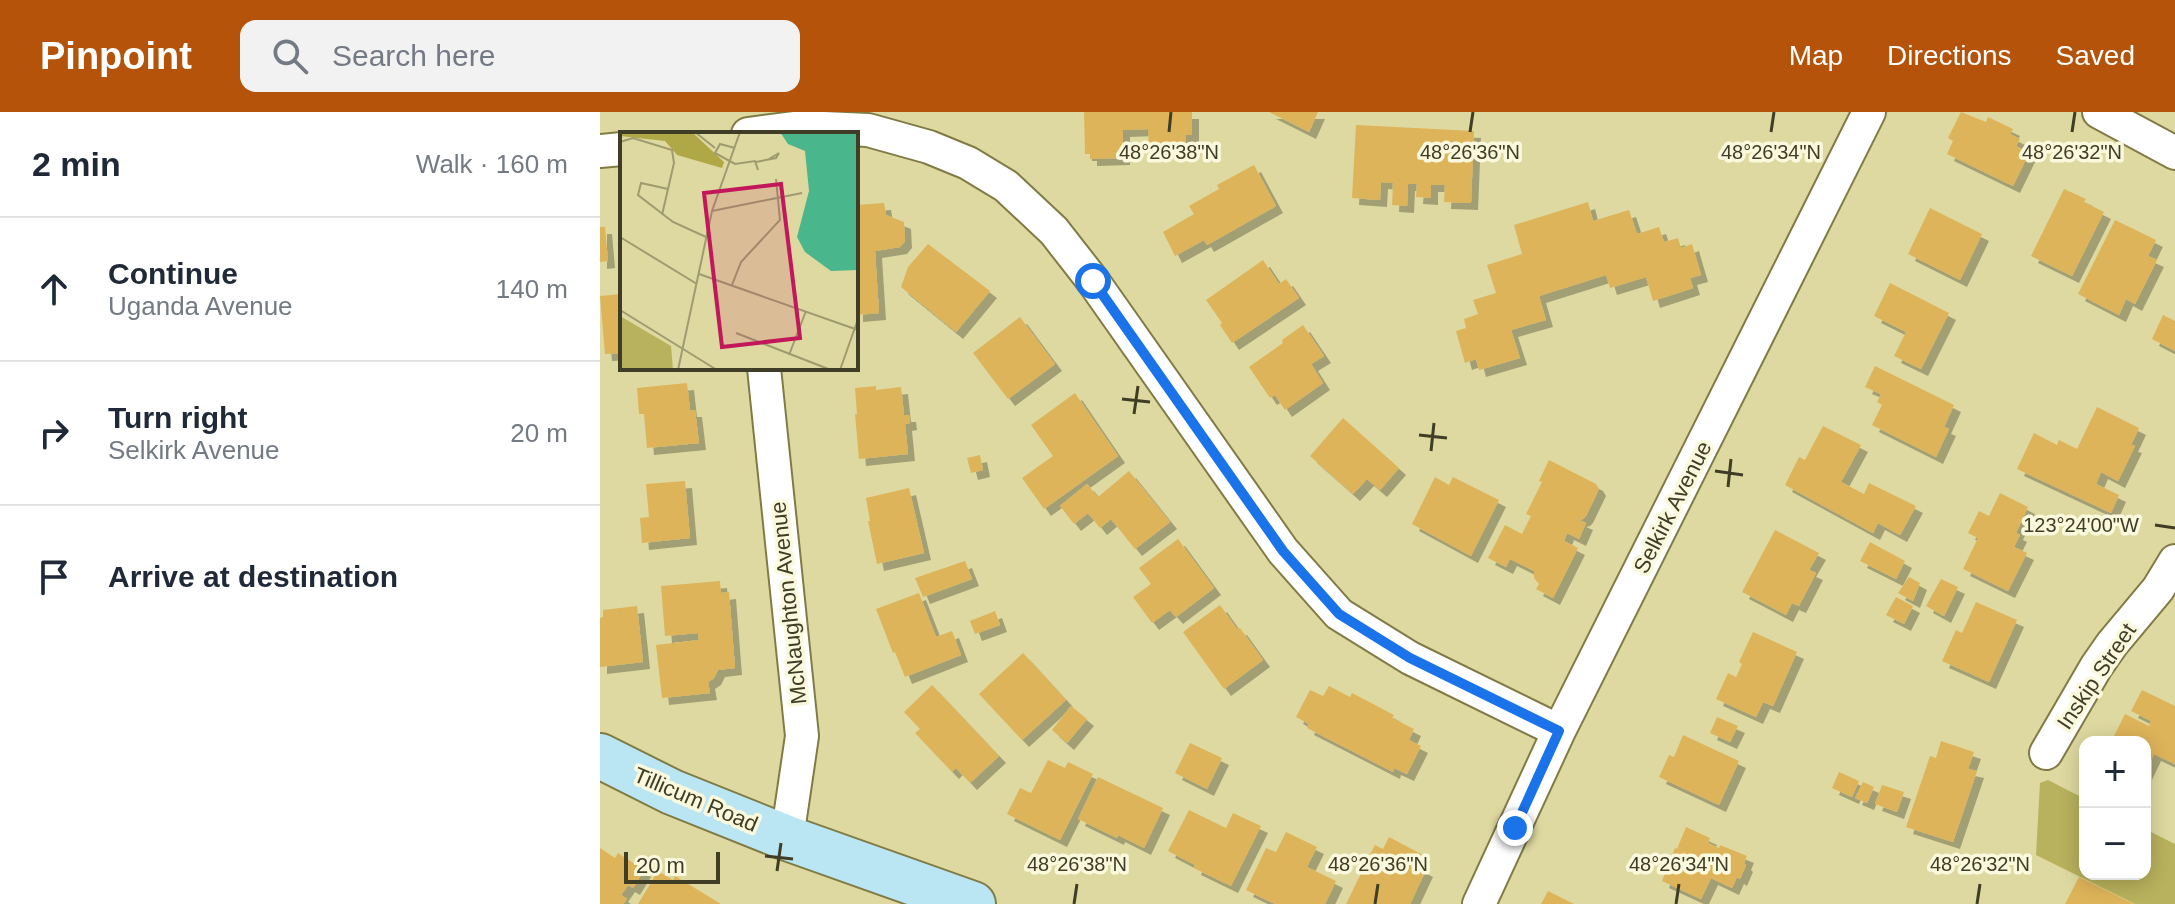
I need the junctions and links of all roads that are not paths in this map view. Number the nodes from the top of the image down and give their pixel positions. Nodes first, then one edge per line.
1 (738, 112) edge
2 (1869, 112) edge
3 (2099, 112) edge
4 (740, 132) edge
5 (763, 132) edge
6 (620, 149) edge
7 (600, 151) edge
8 (2175, 153) edge
9 (764, 370) edge
10 (2175, 561) edge
11 (1559, 731) junction
12 (2046, 753) dead end
13 (600, 756) edge
14 (787, 838) junction
15 (973, 904) edge
16 (1479, 904) edge

1 - 4 street
2 - 11 street, Selkirk Avenue
3 - 8 street
5 - 11 street
6 - 7 street
9 - 14 street, McNaughton Avenue
10 - 12 street, Inskip Street
11 - 16 street, Selkirk Avenue
13 - 14 main road, Tillicum Road
14 - 15 main road, Tillicum Road

